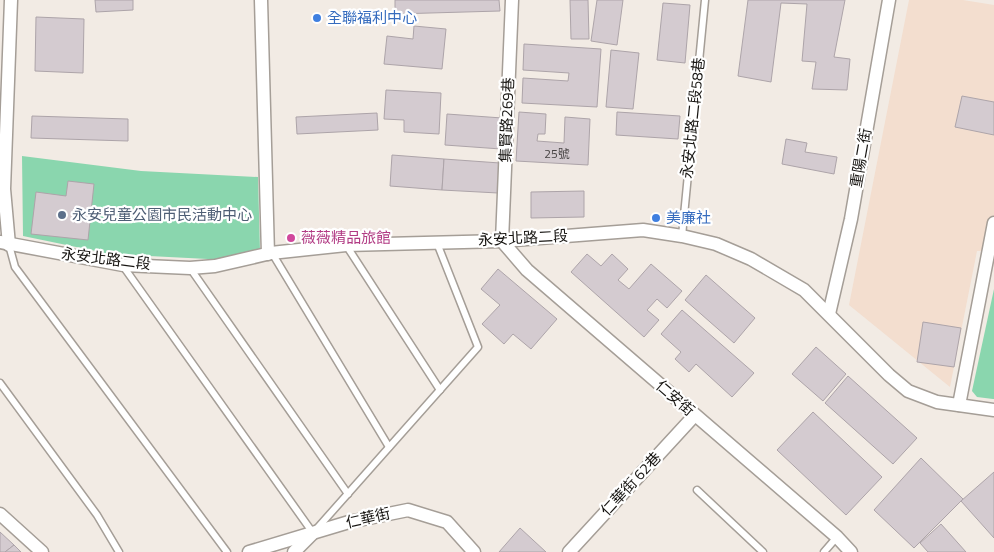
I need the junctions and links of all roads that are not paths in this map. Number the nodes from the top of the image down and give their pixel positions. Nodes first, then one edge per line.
1 (11, 0) edge
2 (261, 0) edge
3 (512, 0) edge
4 (705, 0) edge
5 (890, 0) edge
6 (994, 223) edge
7 (682, 236) junction
8 (502, 241) junction
9 (436, 242) junction
10 (4, 243) edge
11 (346, 245) junction
12 (270, 253) junction
13 (123, 265) junction
14 (190, 268) junction
15 (829, 314) junction
16 (0, 383) edge
17 (440, 390) junction
18 (959, 405) junction
19 (994, 410) edge
20 (694, 416) junction
21 (389, 447) junction
22 (698, 490) dead end
23 (348, 494) junction
24 (0, 514) edge
25 (313, 533) junction
26 (837, 538) junction
27 (42, 552) edge
28 (119, 552) edge
29 (227, 552) edge
30 (249, 552) edge
31 (294, 552) edge
32 (474, 552) edge
33 (569, 552) edge
34 (763, 552) edge
35 (824, 552) edge
36 (851, 552) edge

1 - 10 street
2 - 12 street
3 - 8 street, 集賢路269巷
4 - 7 lane, 永安北路二段58巷
5 - 15 street, 重陽二街
6 - 18 street
7 - 8 street, 永安北路二段
7 - 15 street, 永安北路二段
8 - 9 street, 永安北路二段
8 - 20 street, 仁安街
9 - 11 street, 永安北路二段
9 - 17 lane
10 - 13 street, 永安北路二段
10 - 29 lane
11 - 12 street, 永安北路二段
11 - 17 lane
12 - 14 street, 永安北路二段
12 - 21 lane
13 - 14 street, 永安北路二段
13 - 25 lane
14 - 23 lane
15 - 18 street, 永安北路二段
16 - 28 lane
17 - 21 lane
18 - 19 street, 永安北路二段
20 - 26 street, 仁安街
20 - 33 street, 仁華街 62巷
21 - 23 lane
22 - 34 lane
23 - 25 lane
24 - 27 street
25 - 30 street, 仁華街
25 - 31 street
25 - 32 street, 仁華街
26 - 35 lane
26 - 36 street, 仁安街

